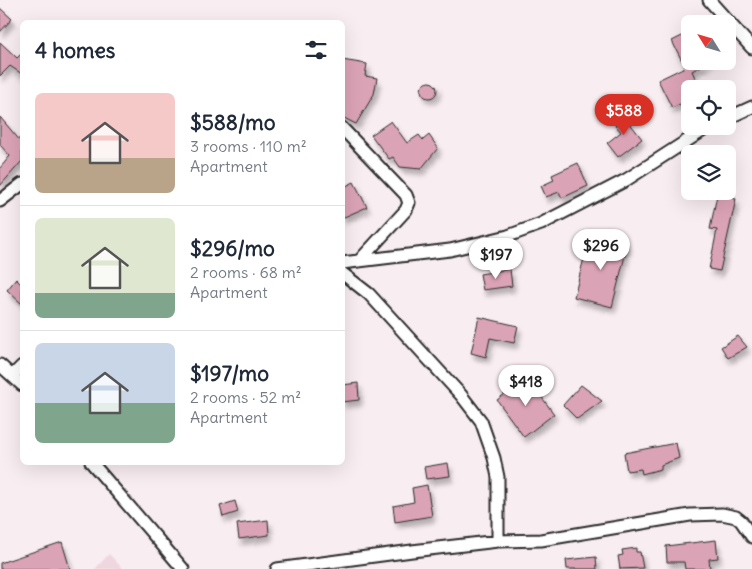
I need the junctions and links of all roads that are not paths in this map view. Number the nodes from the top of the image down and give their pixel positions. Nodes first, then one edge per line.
1 (709, 0) edge
2 (752, 48) edge
3 (752, 107) edge
4 (736, 114) edge
5 (345, 131) edge
6 (696, 135) edge
7 (20, 186) edge
8 (0, 201) edge
9 (360, 260) junction
10 (345, 263) edge
11 (345, 275) edge
12 (0, 365) edge
13 (20, 368) edge
14 (13, 375) junction
15 (20, 383) edge
16 (94, 465) edge
17 (747, 518) edge
18 (752, 537) edge
19 (498, 541) junction
20 (183, 569) edge
21 (277, 569) edge

1 - 2 street
3 - 4 street
5 - 9 street
6 - 9 street
7 - 8 street
9 - 10 street
11 - 19 street
12 - 14 street
13 - 14 street
14 - 15 street
16 - 20 street
17 - 18 street
17 - 19 street
19 - 21 street

